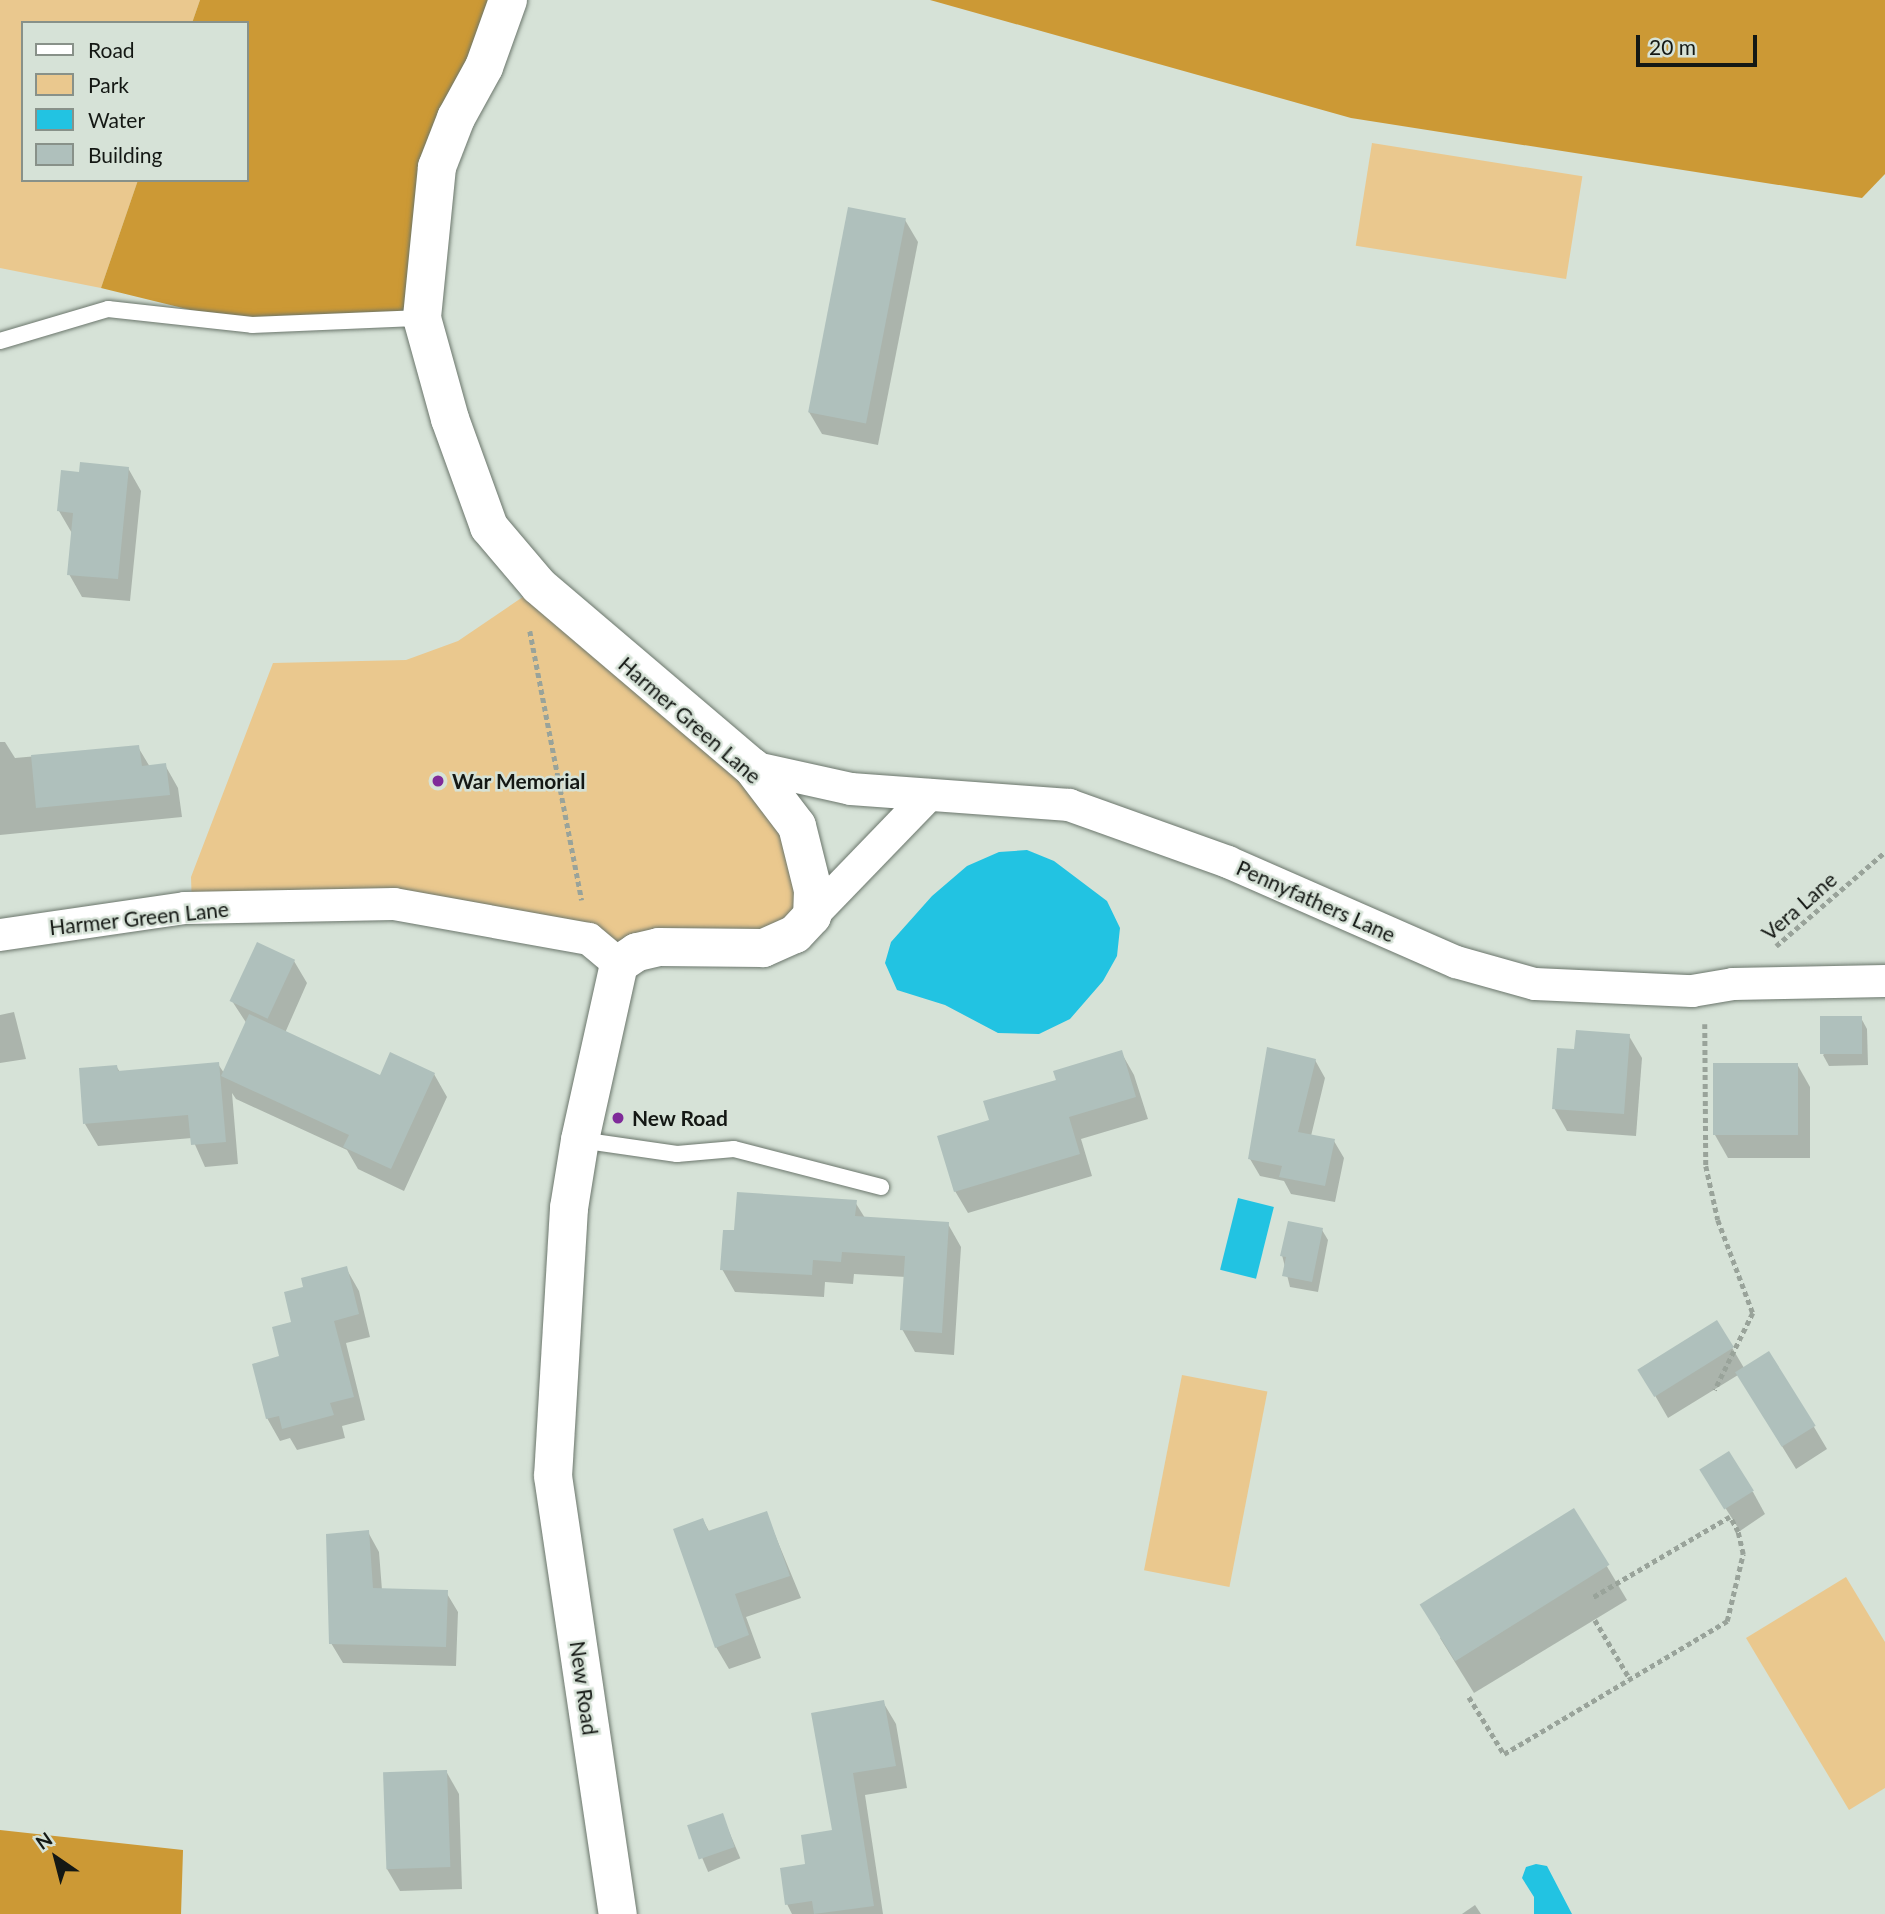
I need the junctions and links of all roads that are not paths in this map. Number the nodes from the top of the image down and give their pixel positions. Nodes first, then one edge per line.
1 (508, 0) edge
2 (422, 318) junction
3 (0, 341) edge
4 (751, 767) junction
5 (929, 795) junction
6 (812, 916) junction
7 (0, 934) edge
8 (619, 964) junction
9 (1885, 981) edge
10 (580, 1140) junction
11 (881, 1187) dead end
12 (618, 1914) edge

1 - 2 street, Harmer Green Lane
2 - 3 lane
2 - 4 street, Harmer Green Lane
4 - 5 street, Pennyfathers Lane
4 - 6 street, Harmer Green Lane
5 - 6 street
5 - 9 street, Pennyfathers Lane
6 - 8 street
7 - 8 street, Harmer Green Lane
8 - 10 street, New Road
10 - 11 lane
10 - 12 street, New Road

